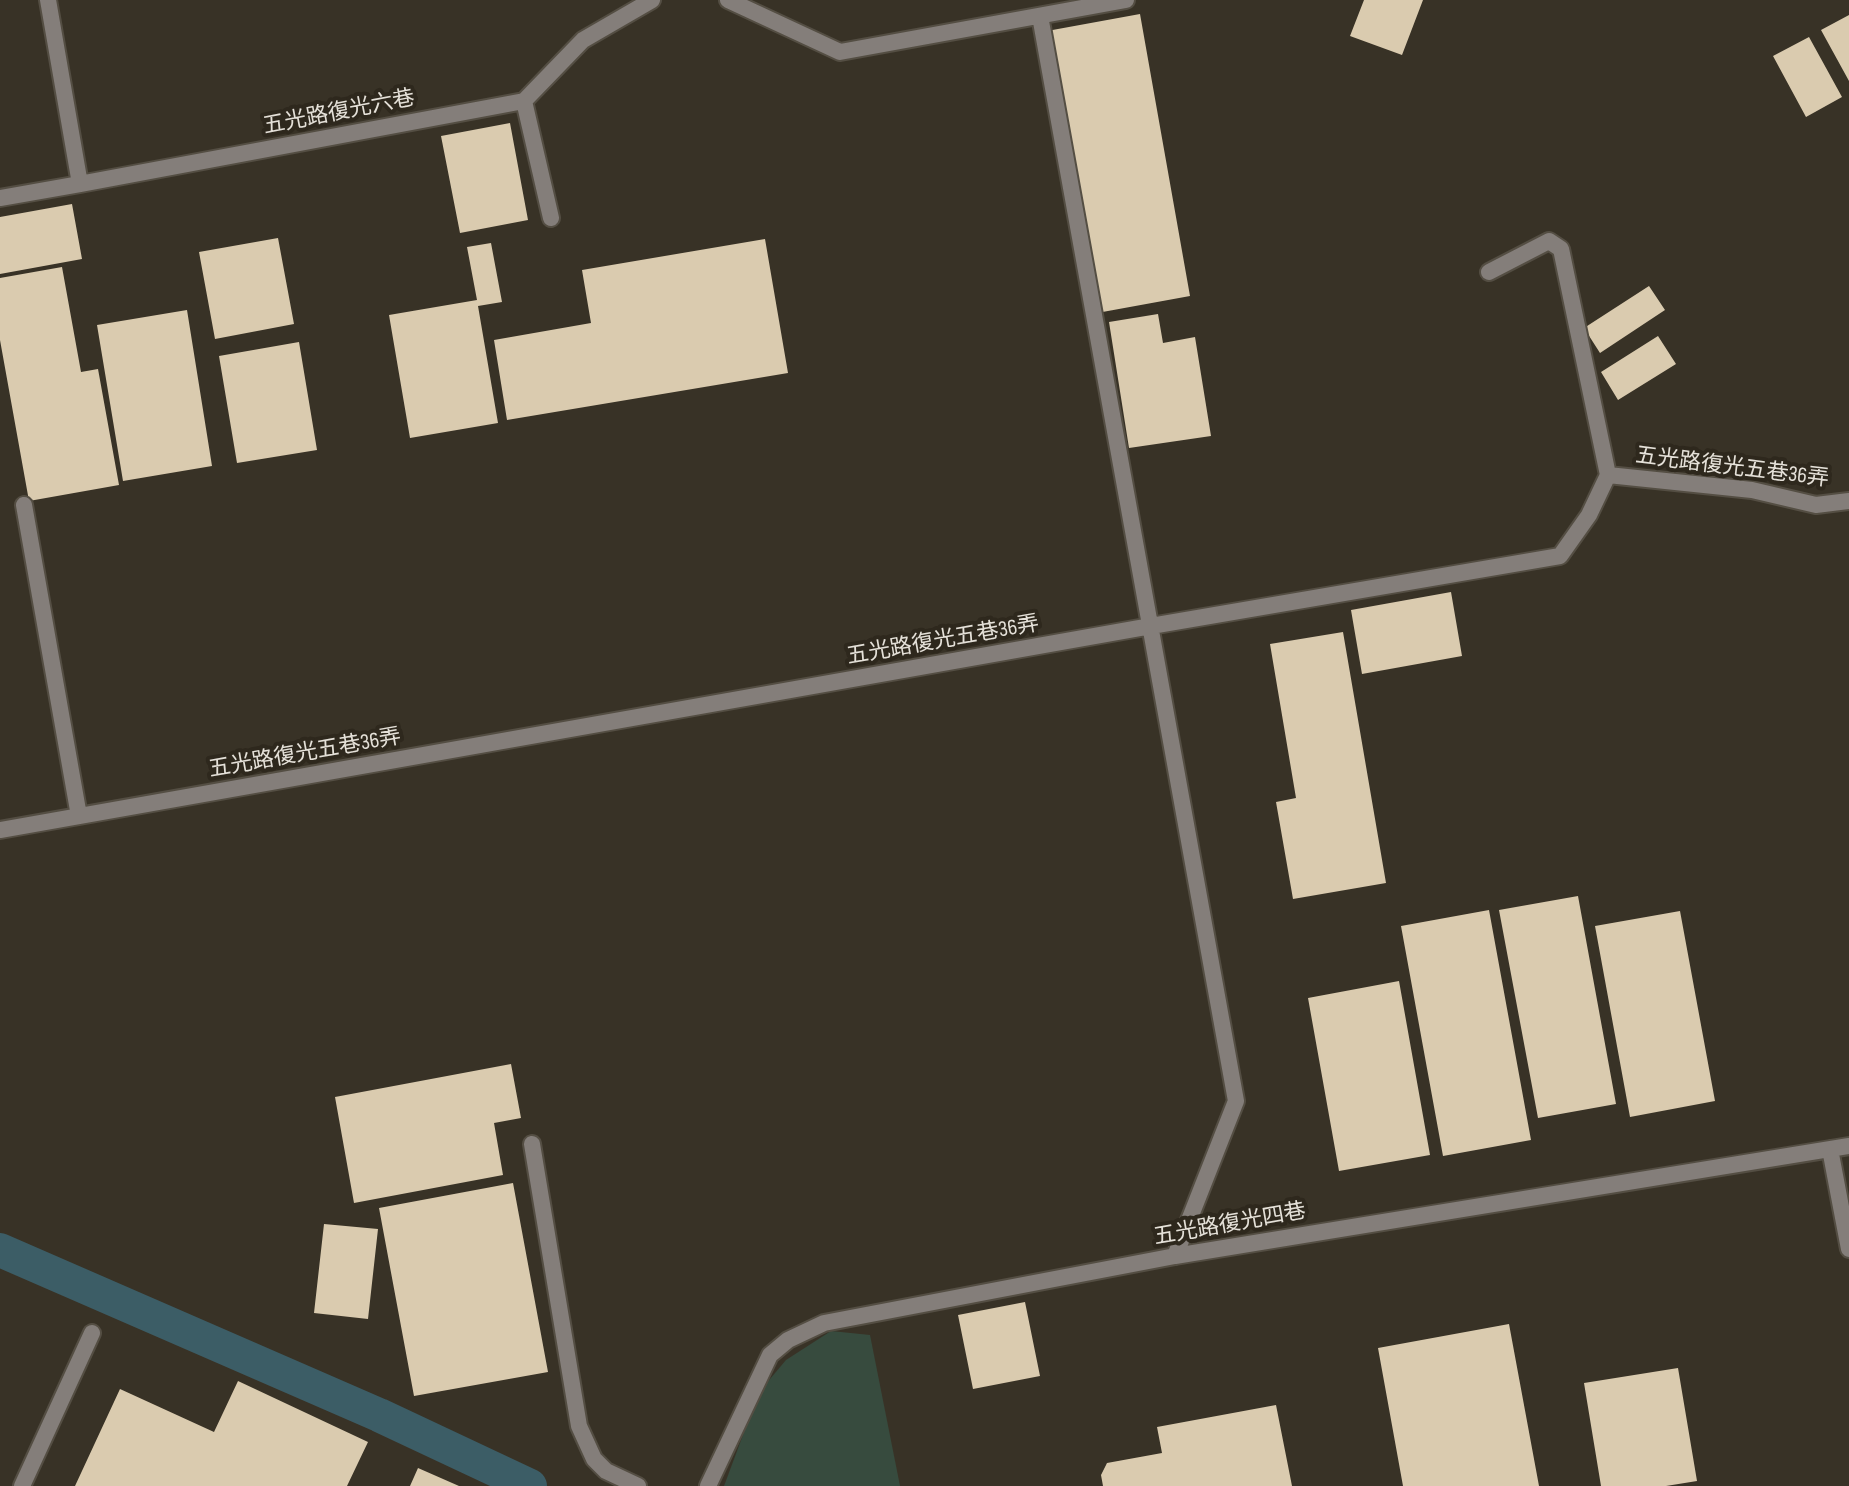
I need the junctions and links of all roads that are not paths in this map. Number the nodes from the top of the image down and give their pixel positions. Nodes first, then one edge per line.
1 (48, 0) edge
2 (652, 0) edge
3 (728, 0) edge
4 (1126, 0) edge
5 (1040, 16) junction
6 (524, 101) junction
7 (80, 184) junction
8 (0, 198) edge
9 (551, 218) dead end
10 (1489, 272) dead end
11 (1608, 475) junction
12 (1849, 501) edge
13 (24, 505) dead end
14 (1151, 626) junction
15 (79, 816) junction
16 (0, 830) edge
17 (532, 1144) dead end
18 (1849, 1146) edge
19 (1830, 1149) junction
20 (1849, 1249) edge
21 (1175, 1256) junction
22 (92, 1333) dead end
23 (22, 1486) edge
24 (638, 1486) edge
25 (708, 1486) edge

1 - 7 lane
2 - 6 lane
3 - 5 lane
4 - 5 lane
5 - 14 lane
6 - 7 lane, 五光路復光六巷
6 - 9 lane
7 - 8 lane, 五光路復光六巷
10 - 11 lane
11 - 12 lane, 五光路復光五巷36弄
11 - 14 lane, 五光路復光五巷36弄
13 - 15 lane
14 - 15 lane, 五光路復光五巷36弄
14 - 21 lane
15 - 16 lane, 五光路復光五巷36弄
17 - 24 lane
18 - 19 lane, 五光路復光四巷
19 - 20 lane
19 - 21 lane, 五光路復光四巷
21 - 25 lane, 五光路復光四巷
22 - 23 lane

